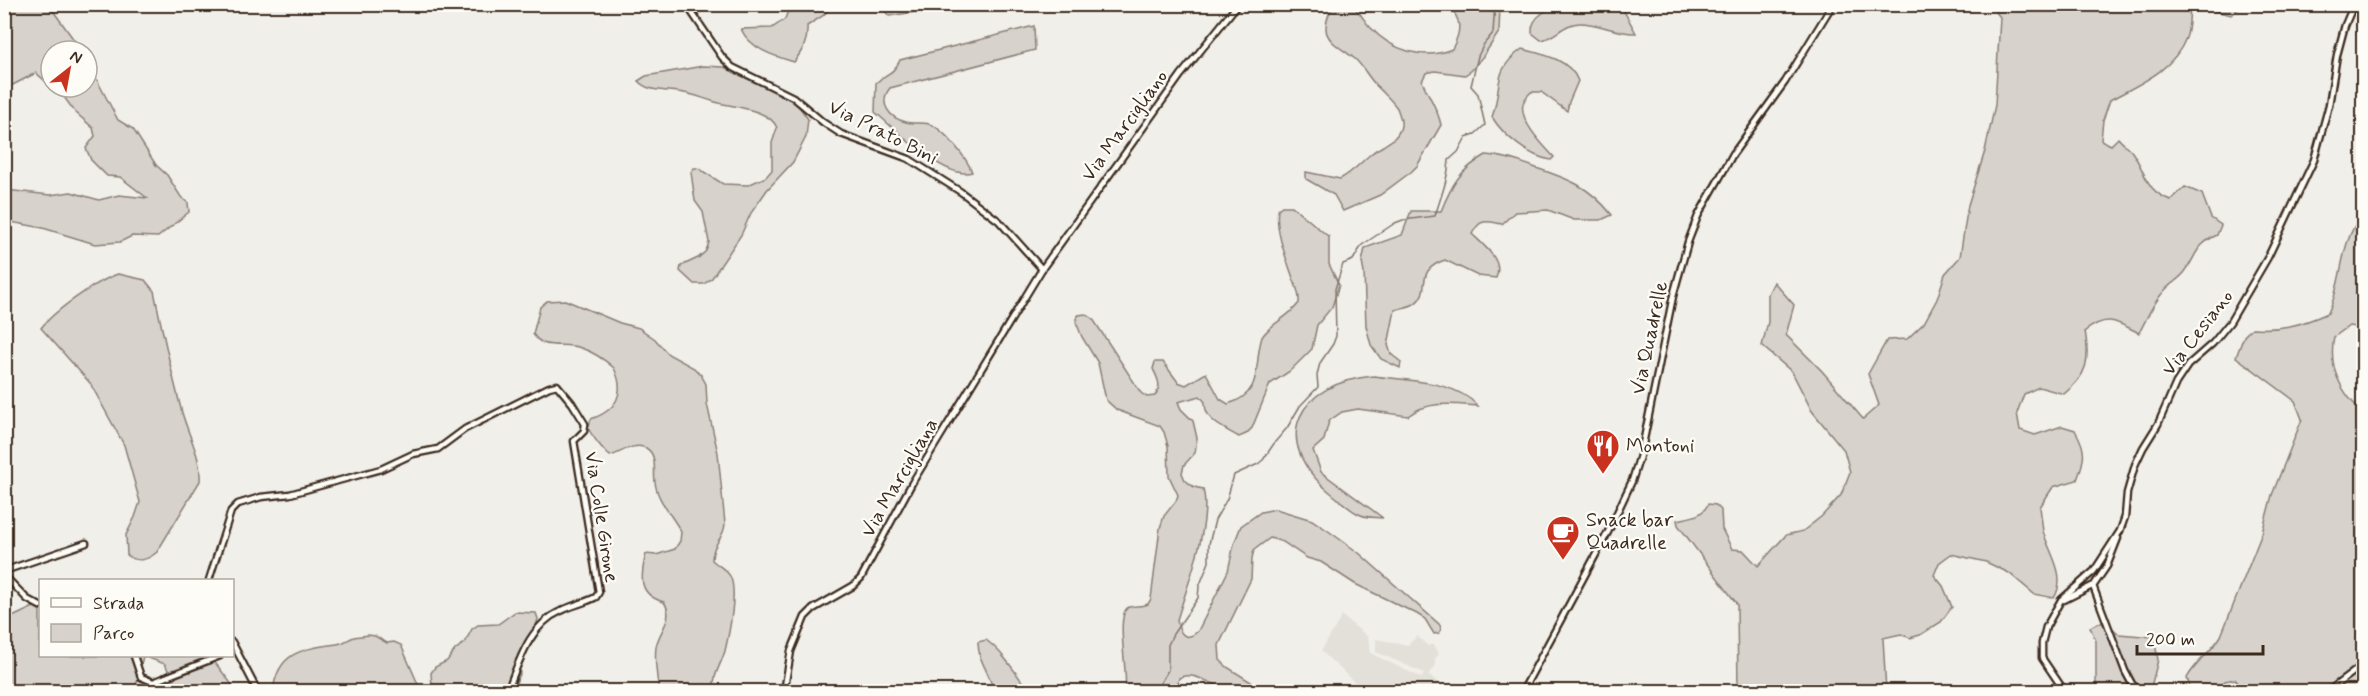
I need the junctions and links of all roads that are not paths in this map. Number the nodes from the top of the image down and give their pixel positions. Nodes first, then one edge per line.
1 (686, 4) edge
2 (1238, 4) edge
3 (1833, 4) edge
4 (2354, 4) edge
5 (1042, 269) junction
6 (2122, 525) junction
7 (86, 543) dead end
8 (4, 573) edge
9 (209, 579) edge
10 (2093, 586) junction
11 (39, 605) edge
12 (2057, 606) junction
13 (235, 650) edge
14 (135, 657) edge
15 (217, 657) edge
16 (2364, 664) edge
17 (258, 692) edge
18 (507, 692) edge
19 (784, 692) edge
20 (1522, 692) edge
21 (2065, 692) edge
22 (2141, 692) edge
23 (2326, 692) edge

1 - 5 street, Via Prato Bini
2 - 5 street, Via Marcigliano
3 - 20 street, Via Quadrelle
4 - 6 street, Via Cesiano
5 - 19 street, Via Marcigliana
6 - 10 street
6 - 12 street, Via Cesiano
7 - 8 street
8 - 11 street
9 - 18 street, Via Colle Girone
10 - 12 street
10 - 22 street
12 - 21 street, Via Cesiano
13 - 17 street
14 - 15 street
16 - 23 street

